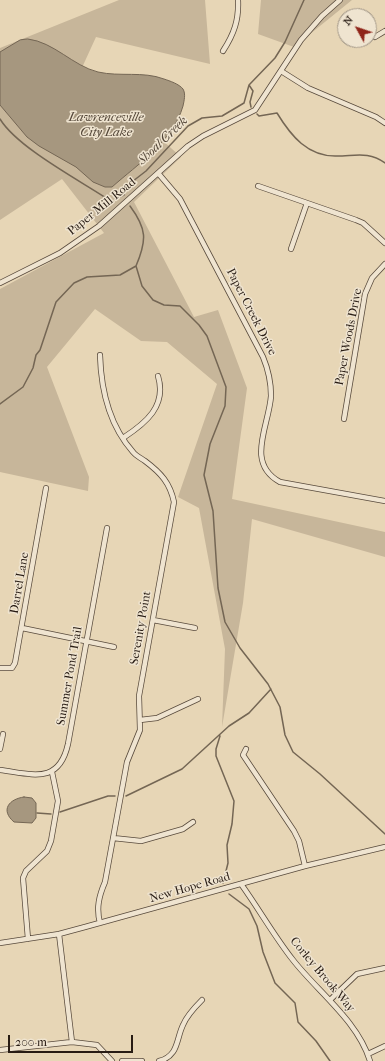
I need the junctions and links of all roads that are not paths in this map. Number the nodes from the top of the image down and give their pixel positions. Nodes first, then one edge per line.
1 (238, 0) edge
2 (340, 0) edge
3 (223, 51) dead end
4 (281, 71) junction
5 (385, 123) edge
6 (158, 173) junction
7 (258, 186) dead end
8 (308, 203) junction
9 (385, 243) edge
10 (291, 249) dead end
11 (385, 264) edge
12 (0, 283) edge
13 (100, 355) dead end
14 (158, 376) dead end
15 (344, 419) dead end
16 (123, 438) junction
17 (46, 488) dead end
18 (385, 501) edge
19 (107, 528) dead end
20 (153, 620) junction
21 (22, 628) junction
22 (195, 628) dead end
23 (86, 642) junction
24 (114, 647) dead end
25 (0, 668) edge
26 (198, 699) dead end
27 (140, 720) junction
28 (3, 734) dead end
29 (246, 748) dead end
30 (0, 749) edge
31 (0, 770) edge
32 (52, 772) junction
33 (193, 822) dead end
34 (113, 838) junction
35 (385, 847) edge
36 (305, 866) junction
37 (241, 884) junction
38 (100, 923) junction
39 (59, 934) junction
40 (28, 939) junction
41 (0, 943) edge
42 (385, 968) edge
43 (202, 1000) dead end
44 (330, 1000) junction
45 (72, 1042) junction
46 (385, 1046) edge
47 (0, 1050) edge
48 (368, 1054) junction
49 (112, 1061) edge
50 (122, 1061) edge
51 (142, 1061) edge
52 (159, 1061) edge
53 (370, 1061) edge

1 - 3 street
2 - 4 street, Paper Mill Road
4 - 5 street
4 - 6 street, Paper Mill Road
6 - 12 street, Paper Mill Road
6 - 18 street, Paper Creek Drive
7 - 8 street
8 - 9 street
8 - 10 street
11 - 15 street, Paper Woods Drive
13 - 16 street, Serenity Point
14 - 16 street
16 - 20 street, Serenity Point
17 - 21 street, Darrel Lane
19 - 23 street, Summer Pond Trail
20 - 22 street
20 - 27 street, Serenity Point
21 - 23 street
21 - 25 street, Darrel Lane
23 - 24 street
23 - 32 street, Summer Pond Trail
26 - 27 street
27 - 34 street, Serenity Point
28 - 30 street
29 - 36 street
31 - 32 street
32 - 40 street
33 - 34 street
34 - 38 street, Serenity Point
35 - 36 street, New Hope Road
36 - 37 street, New Hope Road
37 - 38 street, New Hope Road
37 - 44 street, Corley Brook Way
38 - 39 street, New Hope Road
39 - 40 street, New Hope Road
39 - 45 street
40 - 41 street, New Hope Road
42 - 44 street
43 - 52 street
44 - 48 street, Corley Brook Way
45 - 47 street
45 - 49 street
46 - 48 street
48 - 53 street, Corley Brook Way
50 - 51 street

